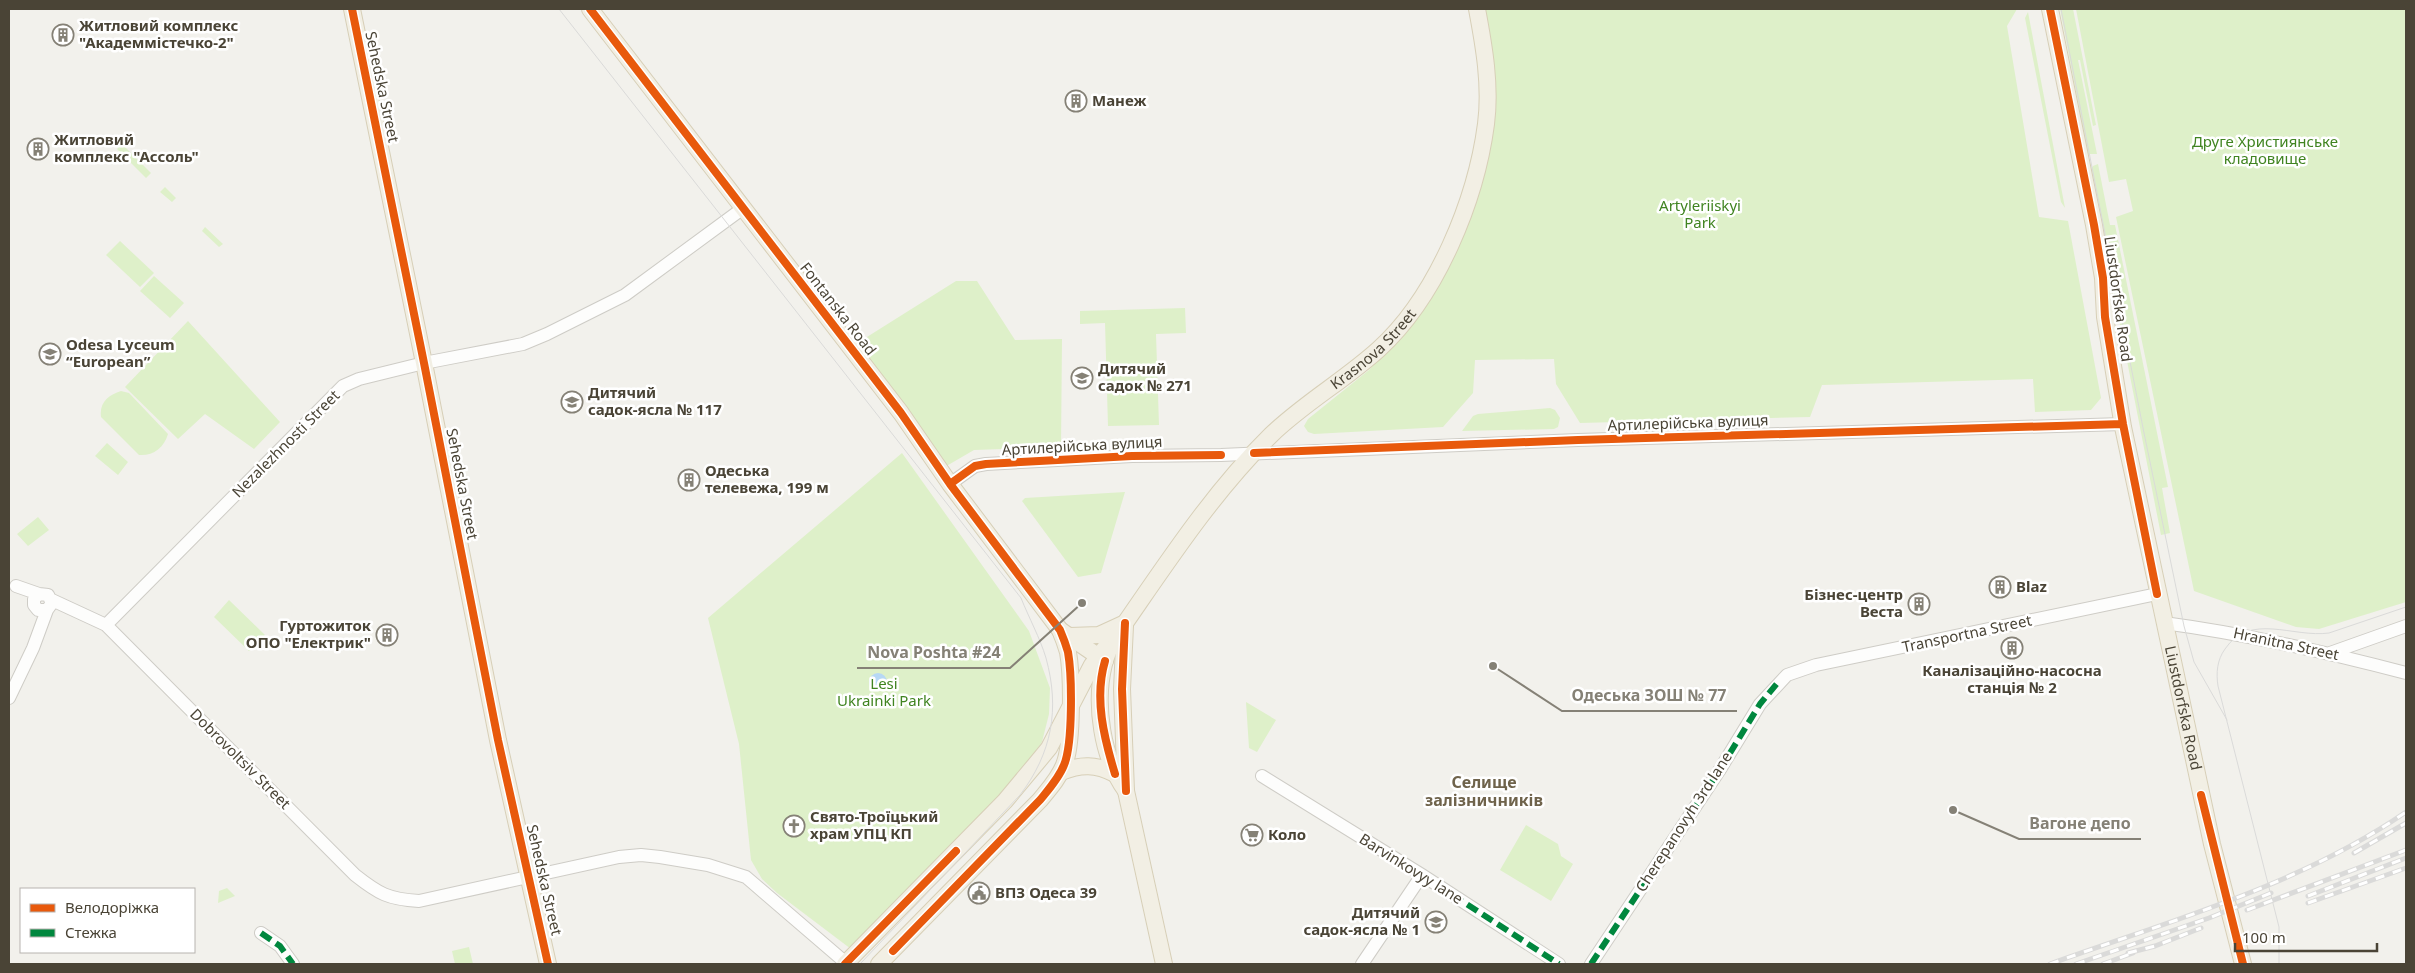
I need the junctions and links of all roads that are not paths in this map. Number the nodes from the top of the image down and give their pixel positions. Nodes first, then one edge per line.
1 (352, 9) edge
2 (590, 9) edge
3 (1477, 9) edge
4 (2050, 9) edge
5 (742, 209) junction
6 (424, 363) junction
7 (2122, 424) junction
8 (1254, 453) junction
9 (950, 484) junction
10 (12, 582) edge
11 (2157, 594) junction
12 (43, 607) junction
13 (1125, 623) junction
14 (2164, 623) junction
15 (106, 625) junction
16 (2406, 626) edge
17 (1063, 633) junction
18 (2330, 653) junction
19 (1102, 658) junction
20 (2406, 673) edge
21 (1779, 682) joint
22 (1122, 689) junction
23 (9, 698) edge
24 (1069, 707) junction
25 (1037, 762) junction
26 (1061, 772) junction
27 (1115, 774) junction
28 (1262, 776) dead end
29 (1126, 791) junction
30 (1422, 875) junction
31 (529, 877) junction
32 (261, 933) dead end
33 (293, 964) edge
34 (548, 964) edge
35 (845, 964) edge
36 (879, 964) edge
37 (1164, 964) edge
38 (1362, 964) edge
39 (1559, 964) edge
40 (1591, 964) edge
41 (2243, 964) edge

1 - 6 main road, Sehedska Street
2 - 5 main road, Fontanska Road
3 - 8 main road, Krasnova Street
4 - 7 main road, Liustdorfska Road
5 - 6 street, Nezalezhnosti Street
5 - 9 main road, Fontanska Road
6 - 15 street, Nezalezhnosti Street
6 - 31 main road, Sehedska Street
7 - 8 street, Артилерійська вулиця
7 - 11 main road, Liustdorfska Road
8 - 9 street, Артилерійська вулиця
8 - 13 main road, Krasnova Street
9 - 17 main road, Fontanska Road
10 - 12 street, Dobrovoltsiv Street
11 - 14 main road, Liustdorfska Road
11 - 21 street, Transportna Street
12 - 15 street, Dobrovoltsiv Street
12 - 23 street
13 - 17 main road
13 - 19 main road, Krasnova Street
13 - 22 main road
14 - 18 street, Hranitna Street
14 - 41 main road, Liustdorfska Road
15 - 31 street, Dobrovoltsiv Street
16 - 18 street
17 - 19 main road
17 - 24 main road
18 - 20 street, Hranitna Street
19 - 22 main road
19 - 24 main road, Krasnova Street
19 - 27 main road
21 - 40 street, Cherepanovyh 3rd lane
22 - 29 main road
24 - 25 main road, Krasnova Street
24 - 26 main road
25 - 26 main road
25 - 35 main road, Krasnova Street
26 - 27 main road
26 - 36 main road
27 - 29 main road
28 - 30 street, Barvinkovyy lane
29 - 37 main road
30 - 38 street
30 - 39 street, Barvinkovyy lane
31 - 34 main road, Sehedska Street
31 - 35 street, Dobrovoltsiv Street
32 - 33 street

